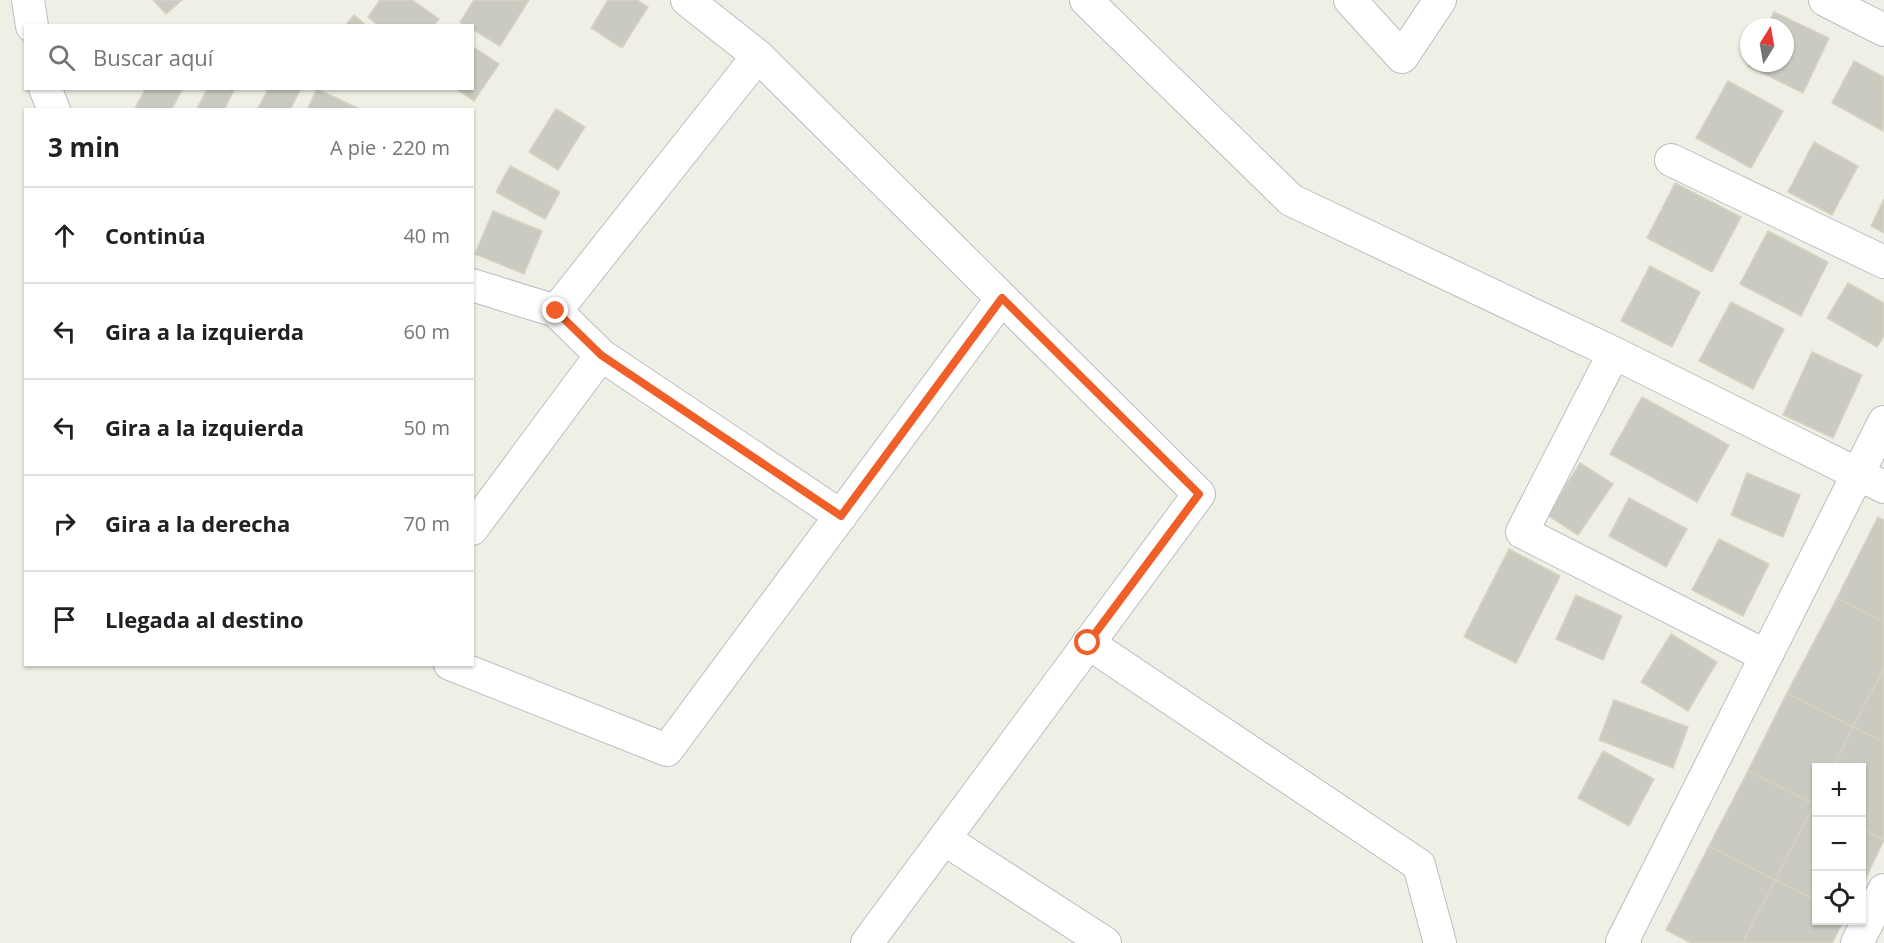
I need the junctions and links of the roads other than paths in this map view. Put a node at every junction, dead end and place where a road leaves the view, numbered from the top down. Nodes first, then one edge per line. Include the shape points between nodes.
1 (28, 0) edge
2 (687, 0) edge
3 (1086, 0) edge
4 (1350, 0) edge
5 (1440, 0) edge
6 (1825, 0) edge
7 (32, 24) edge
8 (1884, 30) edge
9 (758, 56) junction
10 (46, 90) edge
11 (53, 108) edge
12 (1671, 160) dead end
13 (1884, 262) edge
14 (474, 286) edge
15 (1002, 298) junction
16 (556, 311) junction
17 (1614, 353) junction
18 (601, 355) junction
19 (1884, 422) edge
20 (1871, 481) edge
21 (841, 516) junction
22 (474, 527) edge
23 (1088, 643) junction
24 (1766, 656) junction
25 (455, 666) edge
26 (944, 839) junction
27 (1884, 890) edge
28 (867, 943) edge
29 (1105, 943) edge
30 (1440, 943) edge
31 (1624, 943) edge
32 (1857, 943) edge

1 - 7 street
2 - 9 street
3 - 17 street via 1291,200
4 - 5 street via 1402,57
6 - 8 street
9 - 15 street
9 - 16 street
10 - 11 street
12 - 13 street
14 - 16 street
15 - 21 street
15 - 23 street via 1199,494
16 - 18 street
17 - 20 street
17 - 24 street via 1522,532
18 - 21 street
18 - 22 street
19 - 20 street
20 - 24 street
21 - 25 street via 667,750
23 - 26 street
23 - 30 street via 1419,865
24 - 31 street
26 - 28 street
26 - 29 street
27 - 32 street

